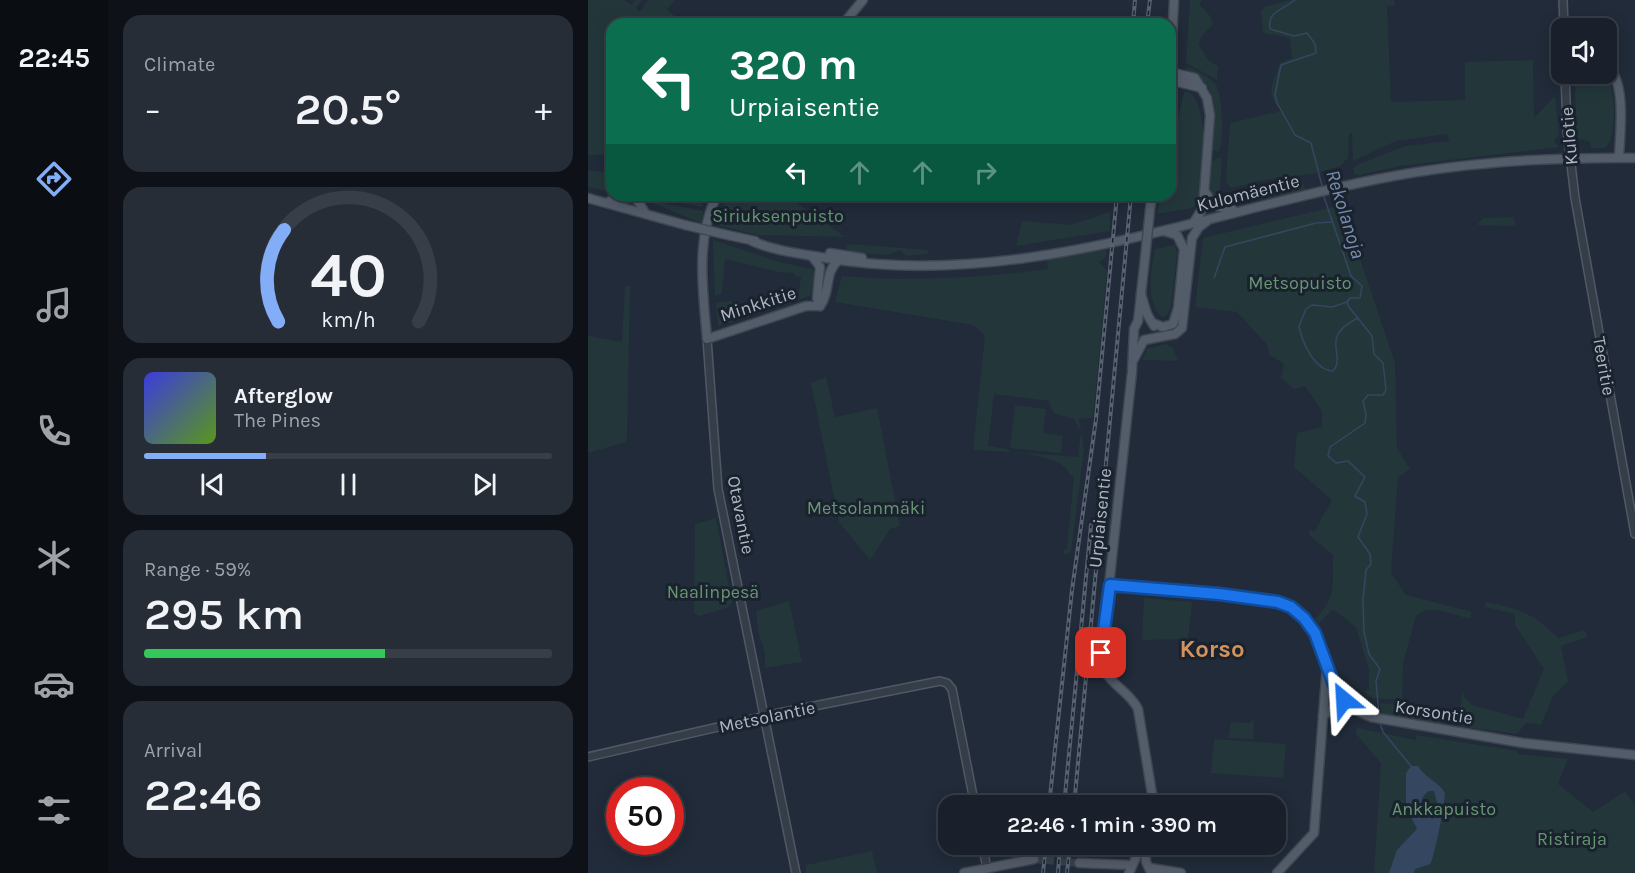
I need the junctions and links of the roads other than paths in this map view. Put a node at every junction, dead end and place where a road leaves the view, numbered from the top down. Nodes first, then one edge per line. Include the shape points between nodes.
1 (863, 0) edge
2 (1174, 0) edge
3 (1563, 0) edge
4 (848, 18) edge
5 (1173, 18) edge
6 (1564, 18) edge
7 (1176, 77) edge
8 (1617, 81) edge
9 (1565, 84) edge
10 (1619, 158) junction
11 (1635, 158) edge
12 (1206, 190) junction
13 (588, 198) edge
14 (1575, 198) joint
15 (638, 201) edge
16 (715, 201) edge
17 (1151, 201) edge
18 (588, 202) edge
19 (608, 202) joint
20 (1242, 210) junction
21 (644, 212) junction
22 (1212, 218) junction
23 (1194, 223) junction
24 (685, 225) junction
25 (1161, 231) junction
26 (752, 241) junction
27 (811, 255) junction
28 (839, 260) junction
29 (905, 265) junction
30 (1141, 294) junction
31 (820, 306) junction
32 (1138, 321) junction
33 (1151, 322) junction
34 (1136, 335) junction
35 (707, 339) junction
36 (1147, 339) junction
37 (1133, 362) junction
38 (1635, 534) edge
39 (1110, 585) junction
40 (1327, 665) junction
41 (1341, 696) junction
42 (1323, 704) junction
43 (765, 716) junction
44 (1323, 716) junction
45 (1635, 755) edge
46 (588, 757) edge
47 (973, 795) edge
48 (1152, 795) edge
49 (984, 855) edge
50 (1034, 859) tunnel mouth
51 (1079, 863) tunnel mouth
52 (1104, 866) junction
53 (1132, 866) edge
54 (987, 868) junction
55 (1150, 868) edge
56 (796, 873) edge
57 (964, 873) edge
58 (1122, 873) edge
59 (1172, 873) edge
60 (1181, 873) edge
61 (1277, 873) edge

1 - 4 main road
2 - 5 main road
3 - 6 street
7 - 12 main road via 1195,78 1207,98 1210,115
8 - 10 main road
9 - 14 street, Kulotie, bridge
10 - 11 main road, Kulomäentie
10 - 20 main road, Kulomäentie via 1410,173
12 - 20 main road via 1210,202 1220,209
12 - 23 main road via 1203,208
13 - 19 main road, Kulomäentie
14 - 38 street, Teeritie
15 - 21 main road
16 - 35 main road, Otavantie via 703,248
17 - 30 main road, Urpiaisentie, bridge
18 - 24 main road, Kulomäentie
19 - 21 main road, Kulomäentie
20 - 22 main road, Kulomäentie
21 - 24 main road, Kulomäentie
22 - 23 main road, Kulomäentie
22 - 36 main road via 1192,238 1184,322 1175,334
23 - 25 main road, Kulomäentie
24 - 26 main road, Kulomäentie, bridge
25 - 29 main road, Kulomäentie via 1032,258
25 - 33 main road via 1177,235 1183,244 1178,308 1172,325 1163,327
26 - 27 main road, Kulomäentie
26 - 29 main road, Kulomäentie
27 - 28 main road, Kulomäentie
27 - 31 main road via 820,267
28 - 29 main road, Kulomäentie
28 - 31 main road via 831,268
30 - 32 main road, Urpiaisentie
30 - 33 main road, Urpiaisentie
31 - 35 main road, Minkkitie via 806,306
32 - 33 main road
32 - 34 main road, Urpiaisentie via 1134,325
33 - 36 main road, Urpiaisentie via 1155,332
34 - 36 main road
34 - 37 main road, Urpiaisentie
35 - 43 street, Otavantie via 718,489
36 - 37 main road, Urpiaisentie
37 - 39 main road, Urpiaisentie
39 - 40 main road via 1278,602 1294,609 1309,624
39 - 48 main road, Urpiaisentie via 1102,667 1138,709
40 - 41 main road
40 - 42 main road
41 - 42 main road
41 - 44 main road
41 - 45 main road, Korsontie via 1371,717 1390,722
42 - 44 main road
43 - 46 street, Metsolantie
43 - 47 street, Metsolantie via 940,681 947,683 952,689
43 - 56 street, Otavantie
44 - 61 main road via 1314,833
49 - 54 street
50 - 54 main road
51 - 52 main road
52 - 53 main road
52 - 58 main road
53 - 55 main road
54 - 57 main road
55 - 59 main road
59 - 60 main road

